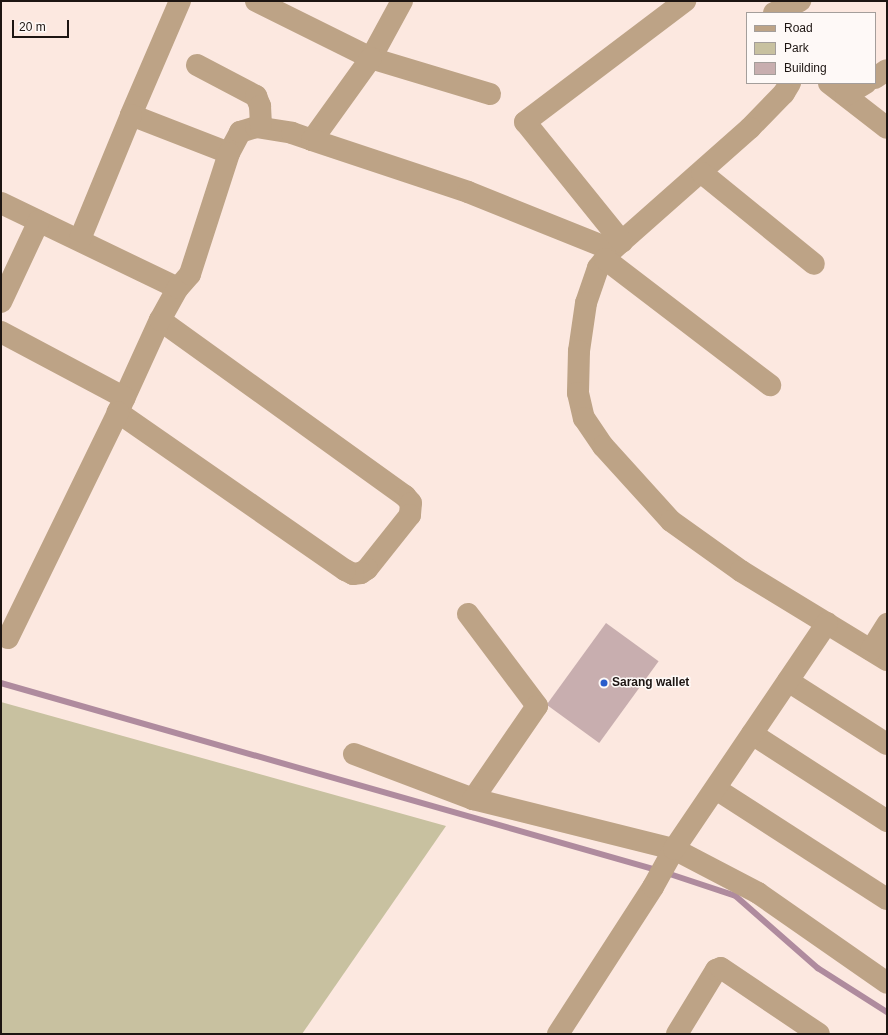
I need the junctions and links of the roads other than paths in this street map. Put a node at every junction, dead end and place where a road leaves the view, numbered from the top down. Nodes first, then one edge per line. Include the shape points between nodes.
1 (180, 1) edge
2 (256, 1) edge
3 (402, 1) edge
4 (685, 1) edge
5 (768, 1) edge
6 (800, 1) edge
7 (773, 12) edge
8 (775, 12) edge
9 (371, 58) junction
10 (197, 65) dead end
11 (887, 70) edge
12 (876, 77) edge
13 (789, 84) edge
14 (861, 84) edge
15 (838, 89) edge
16 (490, 94) dead end
17 (131, 115) junction
18 (261, 126) junction
19 (887, 128) edge
20 (312, 140) junction
21 (229, 152) junction
22 (702, 173) junction
23 (1, 203) edge
24 (39, 221) junction
25 (80, 239) junction
26 (613, 250) junction
27 (814, 264) dead end
28 (178, 288) junction
29 (1, 302) edge
30 (160, 320) junction
31 (1, 332) edge
32 (770, 385) dead end
33 (122, 405) junction
34 (468, 614) dead end
35 (827, 624) junction
36 (887, 624) edge
37 (8, 638) dead end
38 (879, 655) edge
39 (788, 681) junction
40 (752, 734) junction
41 (887, 744) edge
42 (354, 754) dead end
43 (716, 788) junction
44 (473, 798) junction
45 (887, 821) edge
46 (671, 854) junction
47 (887, 899) edge
48 (887, 983) edge
49 (683, 1032) edge
50 (558, 1034) edge
51 (820, 1034) edge

1 - 17 street
2 - 9 street
3 - 9 street
4 - 26 street via 525,122
5 - 7 street
6 - 8 street
9 - 16 street
9 - 20 street
10 - 18 street via 256,96 260,106
11 - 12 street
13 - 22 street via 750,128
14 - 15 street
15 - 19 street
17 - 21 street
17 - 25 street
18 - 20 street
18 - 21 street via 240,132
20 - 26 street via 468,192
21 - 28 street via 190,274
22 - 26 street
22 - 27 street
23 - 24 street
24 - 25 street
24 - 29 street
25 - 28 street
26 - 32 street
26 - 35 street via 589,291 579,351 578,393 584,418 592,431 671,521 741,571
28 - 30 street
30 - 33 street
30 - 33 street via 405,496 411,503 410,515 367,569 352,574
31 - 33 street
33 - 37 street
34 - 44 street via 537,706
35 - 38 street
35 - 39 street
36 - 38 street
39 - 40 street
39 - 41 street
40 - 43 street
40 - 45 street
42 - 44 street
43 - 46 street
43 - 47 street
44 - 46 street
46 - 48 street via 758,893
46 - 50 street via 653,887
49 - 51 street via 716,970 721,968

